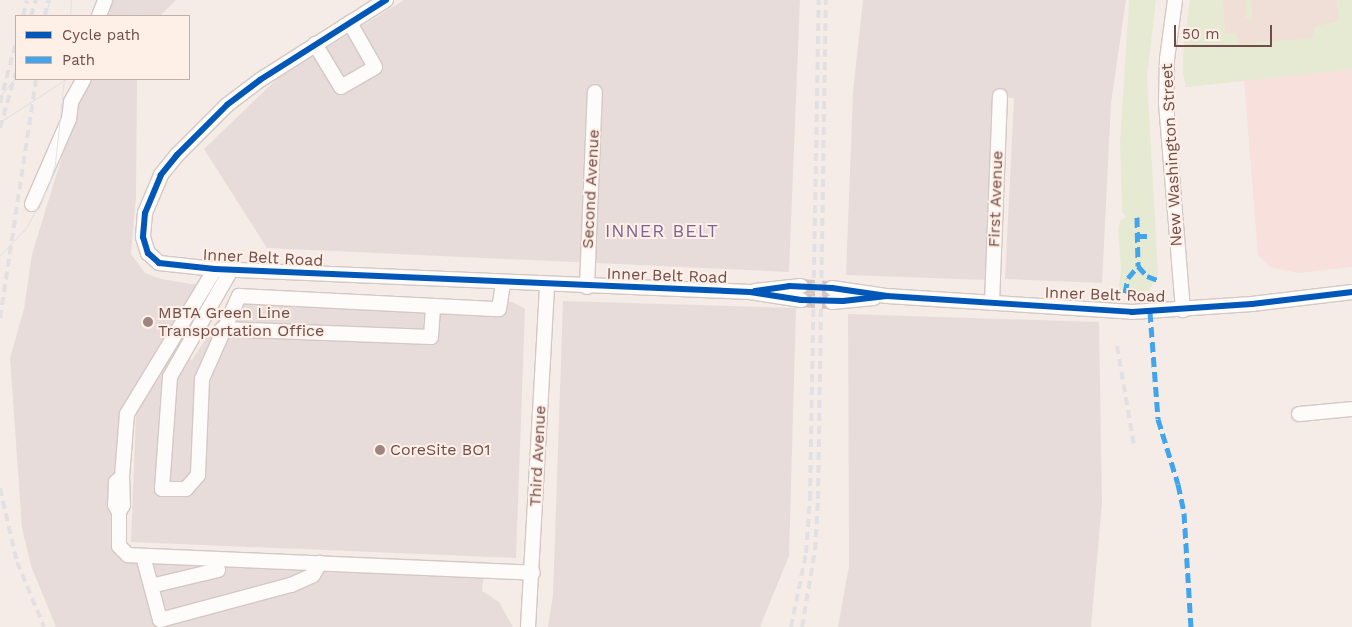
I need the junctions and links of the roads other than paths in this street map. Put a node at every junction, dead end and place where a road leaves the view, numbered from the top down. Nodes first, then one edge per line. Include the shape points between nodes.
1 (105, 0) edge
2 (386, 0) edge
3 (1175, 0) edge
4 (99, 15) edge
5 (350, 22) junction
6 (315, 44) junction
7 (83, 80) edge
8 (595, 92) dead end
9 (1000, 96) dead end
10 (32, 204) dead end
11 (215, 269) junction
12 (231, 270) junction
13 (503, 283) junction
14 (547, 285) junction
15 (587, 287) junction
16 (1352, 292) edge
17 (801, 293) tunnel mouth
18 (832, 295) tunnel mouth
19 (992, 303) junction
20 (433, 306) junction
21 (1183, 310) junction
22 (222, 329) junction
23 (1352, 408) edge
24 (1299, 414) dead end
25 (143, 556) junction
26 (320, 563) junction
27 (218, 570) dead end
28 (533, 573) junction
29 (151, 586) junction
30 (528, 627) edge

1 - 4 street
2 - 5 street, Inner Belt Road
3 - 21 street, New Washington Street via 1166,59 1166,96
5 - 6 street, Inner Belt Road
5 - 6 street via 375,67 341,87
6 - 11 street, Inner Belt Road via 227,105 177,154 150,194 143,237 148,253 159,263
7 - 10 street via 71,102 69,119
8 - 15 street, Second Avenue
9 - 19 street, First Avenue
11 - 12 street, Inner Belt Road
11 - 25 street via 127,414 122,477 116,482 115,505 119,512 121,550
12 - 13 street, Inner Belt Road
12 - 22 street via 170,377 162,490 186,489 198,475 202,379
13 - 14 street, Inner Belt Road
13 - 20 street via 499,309
14 - 15 street, Inner Belt Road
14 - 28 street, Third Avenue
15 - 17 street, Inner Belt Road
16 - 21 street, Inner Belt Road
18 - 19 street, Inner Belt Road
19 - 21 street, Inner Belt Road via 1115,312
20 - 22 street via 239,296
20 - 22 street via 432,337
23 - 24 street
25 - 26 street
25 - 29 street
26 - 28 street
26 - 29 street via 313,575 291,584 160,620
27 - 29 street
28 - 30 street, Third Avenue

